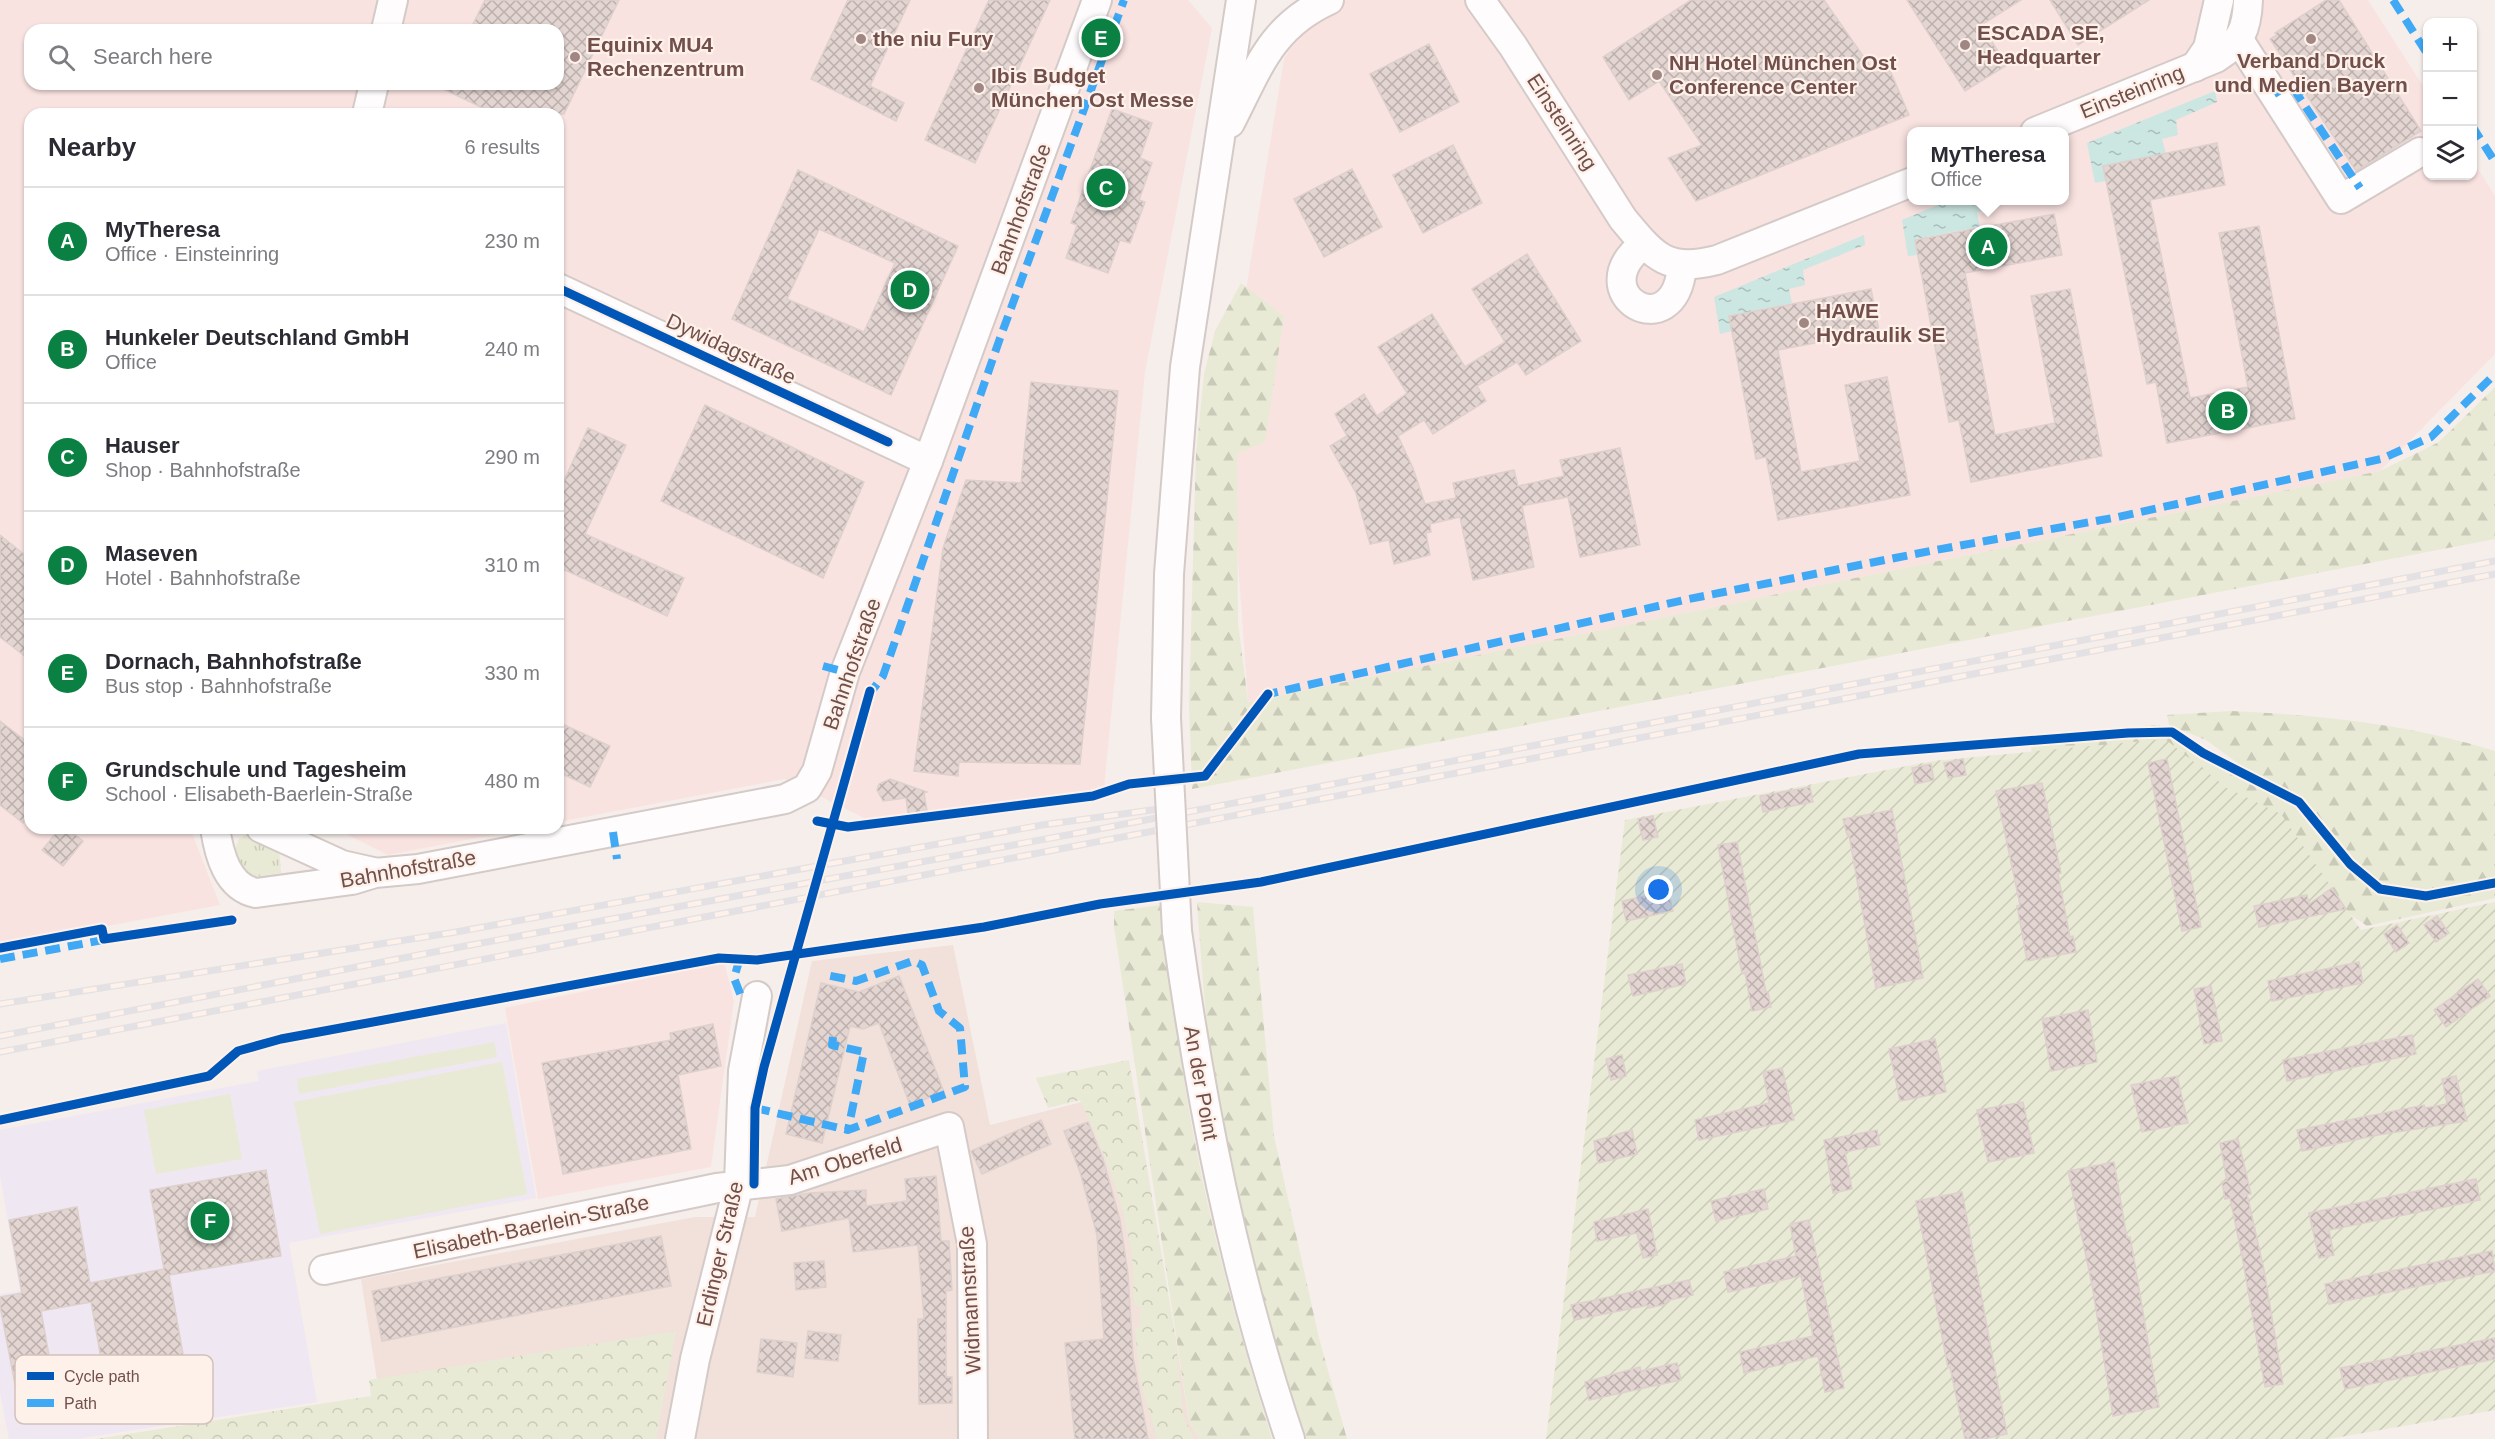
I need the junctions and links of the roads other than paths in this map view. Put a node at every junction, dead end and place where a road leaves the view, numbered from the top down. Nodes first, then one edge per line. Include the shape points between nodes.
1 (393, 0) edge
2 (1097, 0) edge
3 (1241, 0) edge
4 (1329, 0) edge
5 (1480, 0) edge
6 (2219, 0) edge
7 (2248, 0) edge
8 (387, 24) edge
9 (2239, 40) junction
10 (2195, 67) junction
11 (373, 90) edge
12 (368, 108) edge
13 (2047, 127) edge
14 (1219, 143) junction
15 (2420, 152) dead end
16 (1907, 184) edge
17 (1644, 244) junction
18 (1682, 266) junction
19 (564, 291) edge
20 (928, 460) junction
21 (217, 834) edge
22 (276, 834) edge
23 (290, 840) junction
24 (375, 873) junction
25 (286, 889) junction
26 (757, 996) dead end
27 (949, 1127) joint
28 (739, 1184) junction
29 (324, 1270) dead end
30 (680, 1439) edge
31 (973, 1439) edge
32 (1290, 1439) edge

1 - 8 street
2 - 20 street, Bahnhofstraße
3 - 14 street, An der Point
4 - 14 street via 1279,33 1264,54
5 - 17 street, Einsteinring via 1623,219
6 - 10 street, Einsteinring via 2208,48
7 - 9 street
9 - 10 street, Einsteinring via 2216,58
9 - 15 street via 2341,199
10 - 13 street, Einsteinring
11 - 12 street
14 - 32 street, An der Point, bridge via 1185,367 1168,574 1166,718 1170,844 1177,931 1204,1110 1222,1198 1273,1390
16 - 18 street via 1717,260
17 - 18 street, Einsteinring via 1667,262
17 - 18 street via 1621,274 1627,297 1640,307 1655,308 1670,302 1679,289
19 - 20 street, Dywidagstraße
20 - 24 street, Bahnhofstraße via 845,672 817,771 807,788 785,799 418,869
21 - 25 street, Bahnhofstraße via 228,873 242,891
22 - 23 street
23 - 24 street via 342,865
23 - 25 street via 295,861
24 - 25 street, Bahnhofstraße
26 - 28 street, Erdinger Straße via 743,1071
27 - 28 street, Am Oberfeld via 790,1180
27 - 31 street, Widmannstraße via 972,1244
28 - 29 street, Elisabeth-Baerlein-Straße
28 - 30 street, Erdinger Straße via 695,1359

